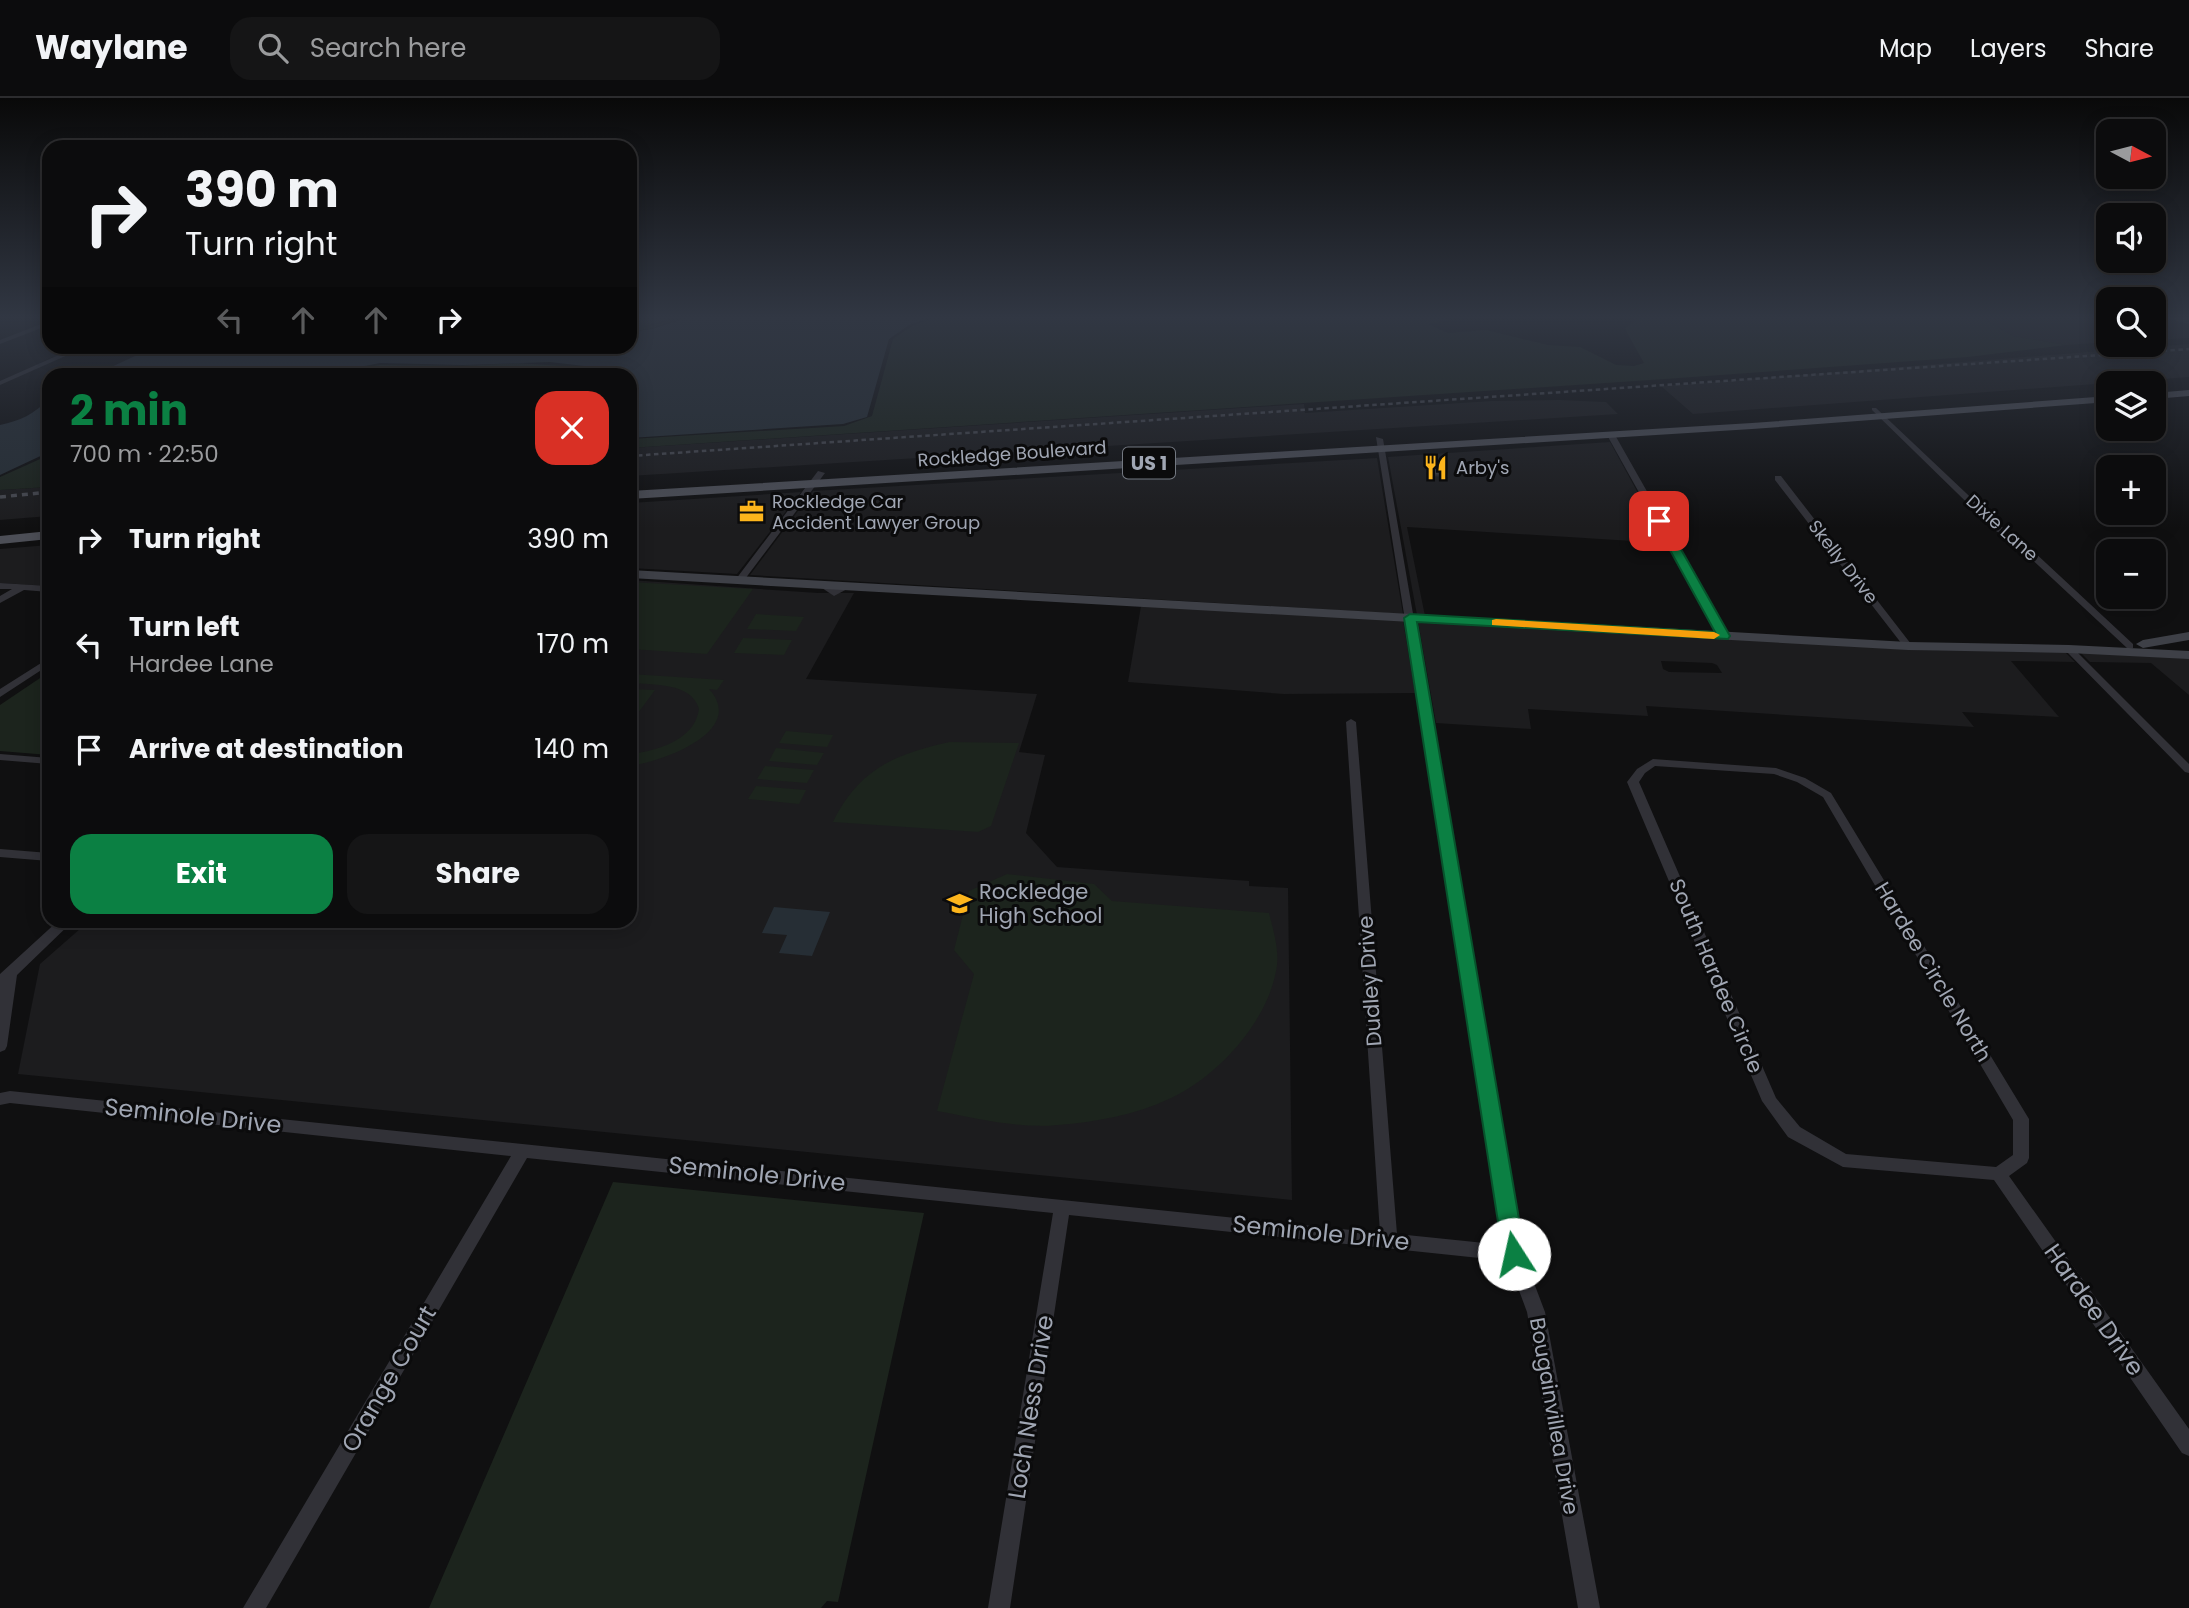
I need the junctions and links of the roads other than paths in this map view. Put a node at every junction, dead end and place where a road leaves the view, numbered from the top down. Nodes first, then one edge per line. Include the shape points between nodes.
1 (2188, 390) edge
2 (2166, 394) edge
3 (2096, 397) edge
4 (1879, 413) junction
5 (1634, 424) junction
6 (1611, 435) junction
7 (1380, 444) junction
8 (1136, 454) junction
9 (1062, 458) junction
10 (1100, 466) junction
11 (1029, 470) junction
12 (817, 478) junction
13 (1777, 478) dead end
14 (637, 485) edge
15 (637, 494) edge
16 (42, 525) edge
17 (0, 531) edge
18 (42, 536) edge
19 (0, 540) edge
20 (637, 574) edge
21 (739, 581) junction
22 (0, 586) edge
23 (21, 587) junction
24 (42, 588) edge
25 (0, 600) edge
26 (1410, 618) junction
27 (1724, 636) junction
28 (2189, 636) edge
29 (2173, 640) junction
30 (1908, 646) junction
31 (2130, 646) junction
32 (2189, 646) edge
33 (2069, 649) junction
34 (2189, 654) edge
35 (42, 666) edge
36 (0, 694) edge
37 (1350, 722) dead end
38 (0, 757) edge
39 (42, 760) edge
40 (2189, 770) edge
41 (1801, 780) joint
42 (0, 853) edge
43 (42, 856) edge
44 (59, 928) edge
45 (7, 973) edge
46 (0, 1046) edge
47 (3, 1095) edge
48 (523, 1150) junction
49 (1999, 1174) junction
50 (1062, 1206) junction
51 (1388, 1240) junction
52 (1514, 1254) junction
53 (2189, 1446) edge
54 (254, 1608) edge
55 (999, 1608) edge
56 (1589, 1608) edge

1 - 2 main road
3 - 4 main road, Rockledge Boulevard / US 1
4 - 5 main road, Rockledge Boulevard / US 1
4 - 6 main road, Rockledge Boulevard / US 1
4 - 31 street, Dixie Lane
5 - 6 main road
5 - 7 main road, Rockledge Boulevard / US 1
6 - 7 main road, Rockledge Boulevard / US 1
6 - 27 street
7 - 8 main road, Rockledge Boulevard / US 1
7 - 10 main road, Rockledge Boulevard / US 1
7 - 26 street, Bougainvillea Drive
8 - 9 main road, Rockledge Boulevard / US 1
8 - 10 main road
9 - 11 main road
9 - 12 main road, Rockledge Boulevard / US 1
10 - 11 main road, Rockledge Boulevard / US 1
11 - 12 main road, Rockledge Boulevard / US 1
12 - 14 main road, Rockledge Boulevard / US 1
12 - 15 main road, Rockledge Boulevard / US 1
12 - 21 street
13 - 30 street, Skelly Drive
16 - 17 main road
18 - 19 main road
20 - 21 street
21 - 26 street
22 - 23 street
23 - 24 street
23 - 25 street
26 - 27 street
26 - 52 street, Bougainvillea Drive
27 - 30 street
28 - 29 street
29 - 31 street
29 - 32 street
30 - 33 street
31 - 33 street
33 - 34 street
33 - 40 street
35 - 36 street
37 - 51 street, Dudley Drive
38 - 39 street
41 - 49 street, Hardee Circle North via 1828,795 2021,1119 2021,1158
41 - 49 street, South Hardee Circle via 1776,771 1653,762 1633,782 1770,1101 1794,1132 1843,1160
42 - 43 street
44 - 45 street
45 - 46 street
47 - 48 street, Seminole Drive
48 - 50 street, Seminole Drive
48 - 54 street, Orange Court
49 - 53 street, Hardee Drive
50 - 51 street, Seminole Drive
50 - 55 street, Loch Ness Drive
51 - 52 street, Seminole Drive
52 - 56 street, Bougainvillea Drive via 1536,1312

